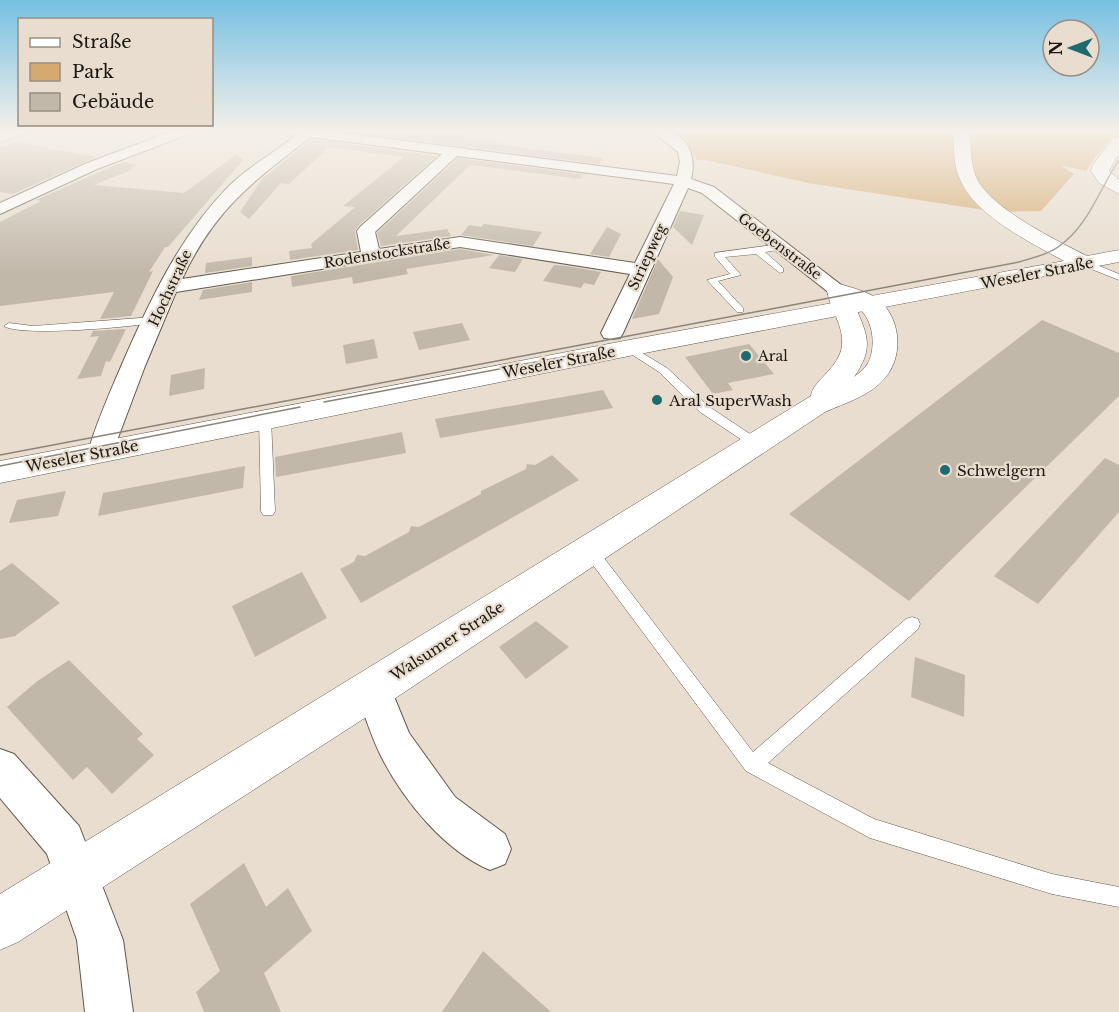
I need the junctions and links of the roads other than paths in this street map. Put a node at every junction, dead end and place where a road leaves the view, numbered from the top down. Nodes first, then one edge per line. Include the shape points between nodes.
1 (66, 178) edge
2 (249, 178) edge
3 (423, 178) edge
4 (669, 178) edge
5 (969, 178) edge
6 (1105, 178) edge
7 (683, 180) junction
8 (1119, 188) edge
9 (0, 209) edge
10 (1119, 237) edge
11 (781, 247) junction
12 (1057, 248) junction
13 (758, 251) junction
14 (371, 256) junction
15 (1119, 256) edge
16 (1084, 263) junction
17 (640, 270) junction
18 (780, 270) dead end
19 (1119, 277) edge
20 (169, 287) junction
21 (840, 300) junction
22 (869, 305) junction
23 (740, 310) junction
24 (154, 320) junction
25 (9, 326) dead end
26 (621, 341) junction
27 (815, 405) junction
28 (265, 419) junction
29 (104, 440) junction
30 (755, 443) junction
31 (0, 449) edge
32 (0, 472) edge
33 (268, 511) dead end
34 (589, 549) junction
35 (912, 624) dead end
36 (373, 689) junction
37 (752, 765) junction
38 (0, 768) edge
39 (490, 849) dead end
40 (78, 876) junction
41 (1119, 897) edge
42 (0, 924) edge
43 (109, 1012) edge

1 - 9 street
2 - 20 street, Hochstraße via 234,190 194,240
3 - 14 street via 366,231
4 - 7 street, Goebenstraße
5 - 12 main road via 975,190 1011,221
6 - 8 main road
7 - 11 street, Goebenstraße via 708,190
7 - 17 street, Striepweg
10 - 12 main road, Weseler Straße
11 - 13 lane
11 - 21 street, Goebenstraße
12 - 16 main road
12 - 21 main road, Weseler Straße
13 - 18 lane
13 - 23 lane via 718,255 736,275 712,280
14 - 17 street, Rodenstockstraße via 460,242
14 - 20 street, Rodenstockstraße
15 - 16 main road, Weseler Straße
16 - 19 lane
16 - 22 main road, Weseler Straße
17 - 26 street, Striepweg
20 - 24 street, Hochstraße
21 - 22 main road, Weseler Straße
21 - 23 main road, Weseler Straße
21 - 26 main road, Weseler Straße
21 - 27 main road, Walsumer Straße via 856,341 851,364
22 - 27 main road, Walsumer Straße via 881,324 886,345 884,361 875,373 851,390
23 - 26 main road, Weseler Straße
24 - 25 lane via 33,329
24 - 29 street, Hochstraße
26 - 28 main road, Weseler Straße
26 - 29 main road, Weseler Straße
26 - 30 lane via 663,370 704,409
27 - 30 main road, Walsumer Straße
28 - 29 main road, Weseler Straße
28 - 33 lane
29 - 31 main road, Weseler Straße
29 - 32 main road, Weseler Straße
30 - 34 main road, Walsumer Straße
34 - 36 main road, Walsumer Straße
34 - 37 lane
35 - 37 lane
36 - 39 street via 396,746 441,811
36 - 40 main road, Walsumer Straße
37 - 41 lane via 870,828 1052,884
38 - 40 street via 64,841
40 - 42 main road, Walsumer Straße
40 - 43 street via 100,940

